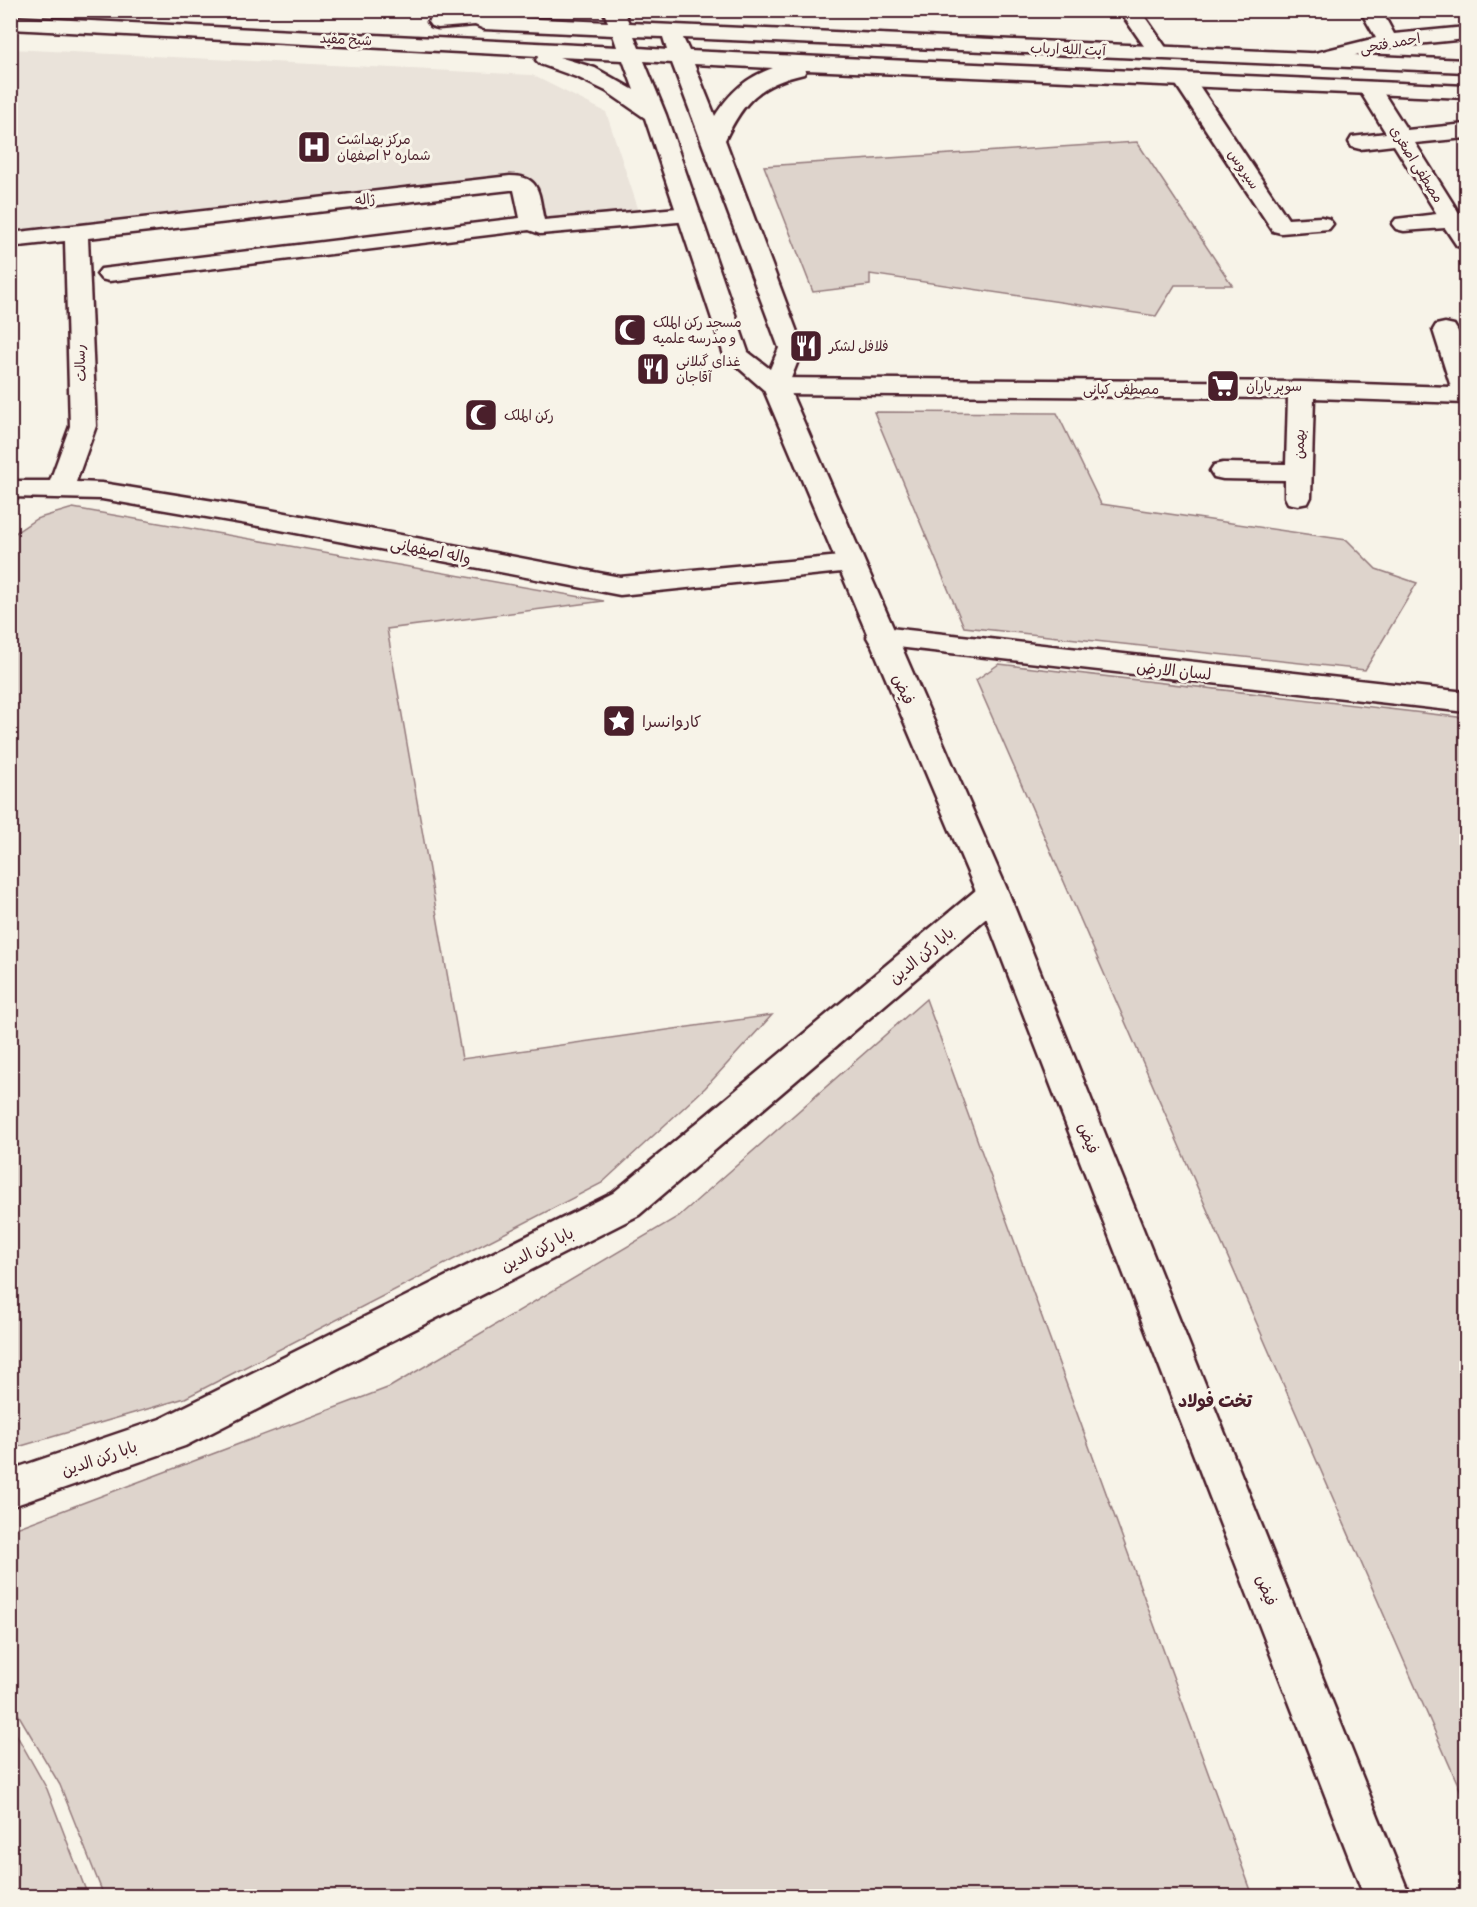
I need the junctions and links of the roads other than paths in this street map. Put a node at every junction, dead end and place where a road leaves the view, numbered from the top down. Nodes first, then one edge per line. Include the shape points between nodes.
1 (532, 10) edge
2 (1129, 10) edge
3 (1370, 10) edge
4 (714, 14) dead end
5 (64, 18) edge
6 (615, 19) edge
7 (666, 20) edge
8 (415, 21) dead end
9 (438, 22) junction
10 (10, 23) edge
11 (1467, 33) edge
12 (817, 38) junction
13 (1388, 41) junction
14 (484, 45) junction
15 (1158, 52) junction
16 (628, 54) junction
17 (681, 56) junction
18 (1314, 59) junction
19 (822, 64) junction
20 (1467, 66) edge
21 (1184, 80) junction
22 (1369, 88) junction
23 (1467, 92) edge
24 (655, 115) junction
25 (1467, 131) edge
26 (1400, 138) junction
27 (714, 140) junction
28 (1360, 142) dead end
29 (689, 214) junction
30 (533, 223) junction
31 (1321, 224) dead end
32 (1404, 224) dead end
33 (1461, 226) edge
34 (76, 233) junction
35 (10, 240) edge
36 (109, 274) dead end
37 (1444, 330) dead end
38 (775, 386) junction
39 (1301, 390) junction
40 (1467, 394) edge
41 (1223, 471) dead end
42 (10, 489) edge
43 (60, 490) junction
44 (851, 564) junction
45 (881, 637) junction
46 (1467, 702) edge
47 (993, 894) junction
48 (10, 1489) edge
49 (1387, 1896) edge

1 - 9 main road via 502,18
2 - 15 main road
3 - 13 main road
4 - 12 main road
5 - 10 main road, شیخ مفید
5 - 14 main road, شیخ مفید
6 - 7 main road
6 - 9 main road
6 - 16 main road
7 - 12 main road, آیت الله ارباب
7 - 17 main road
8 - 9 main road
11 - 13 main road, احمد فتحی
12 - 15 main road, آیت الله ارباب
13 - 18 main road, احمد فتحی
14 - 16 main road, شیخ مفید
14 - 24 main road via 587,73 614,86
15 - 18 main road, آیت الله ارباب
16 - 17 main road, شیخ مفید
16 - 24 main road
17 - 19 main road, آیت الله ارباب
17 - 27 main road
18 - 20 main road, آیت الله ارباب
19 - 21 main road, آیت الله ارباب
19 - 27 main road via 779,72 756,83 730,107
21 - 22 main road, آیت الله ارباب
21 - 31 main road, سیروس via 1281,226
22 - 23 main road, آیت الله ارباب
22 - 26 main road, مصطفی اصغری
24 - 29 main road
25 - 26 main road
26 - 28 main road
26 - 33 main road, مصطفی اصغری
27 - 38 main road via 791,348
29 - 30 main road via 550,227
29 - 38 main road via 736,355
30 - 34 main road, ژاله via 525,186 510,183
30 - 36 main road
32 - 33 main road
34 - 35 main road, ژاله
34 - 43 main road, رسالت via 82,426
37 - 40 main road
38 - 39 main road, مصطفی کیانی
38 - 44 main road, فیض
39 - 40 main road, مصطفی کیانی
39 - 41 main road, بهمن via 1298,485
42 - 43 main road, واله اصفهانی
43 - 44 main road, واله اصفهانی via 102,491 258,517 620,586
44 - 45 main road, فیض
45 - 46 main road, لسان الارض
45 - 47 main road, فیض
47 - 48 main road, بابا رکن الدین via 626,1204 171,1433
47 - 49 main road, فیض

